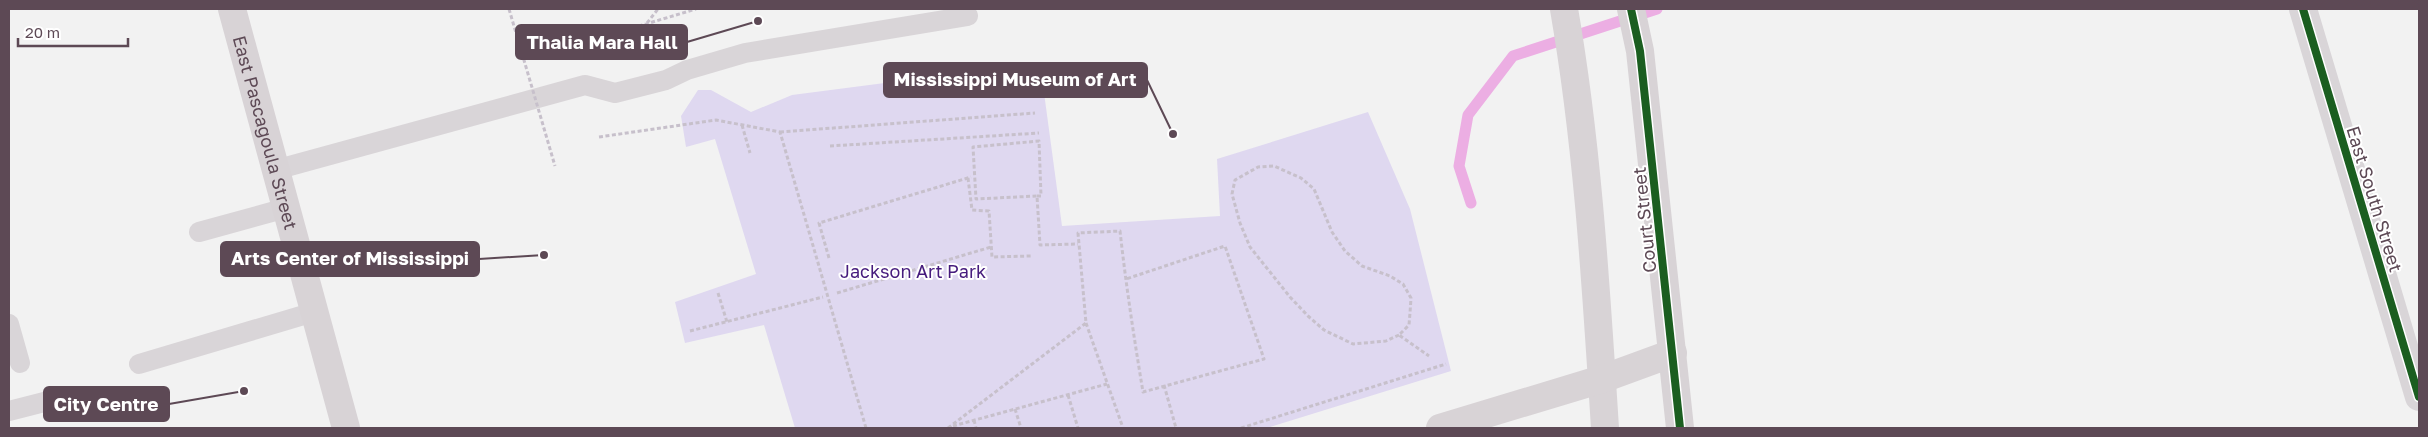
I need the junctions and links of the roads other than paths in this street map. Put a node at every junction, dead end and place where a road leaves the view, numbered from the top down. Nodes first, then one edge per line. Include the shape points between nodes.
1 (232, 9) edge
2 (1564, 9) edge
3 (1631, 9) edge
4 (2303, 9) edge
5 (968, 16) dead end
6 (275, 170) junction
7 (286, 208) junction
8 (199, 232) dead end
9 (314, 312) junction
10 (9, 324) edge
11 (1673, 353) junction
12 (20, 363) dead end
13 (139, 364) dead end
14 (1602, 379) junction
15 (2417, 379) edge
16 (56, 399) dead end
17 (9, 411) edge
18 (346, 428) edge
19 (1440, 428) edge
20 (1605, 428) edge
21 (1680, 428) edge

1 - 6 street, East Pascagoula Street
2 - 14 street via 1577,84 1588,191
3 - 11 street, Court Street via 1640,51
4 - 15 street, East South Street
5 - 6 lane via 745,53 616,93 584,86
6 - 7 street, East Pascagoula Street
7 - 8 lane
7 - 9 street, East Pascagoula Street
9 - 13 lane
9 - 18 street, East Pascagoula Street
10 - 12 lane
11 - 14 street
11 - 21 street, Court Street
14 - 19 street
14 - 20 street
16 - 17 lane

